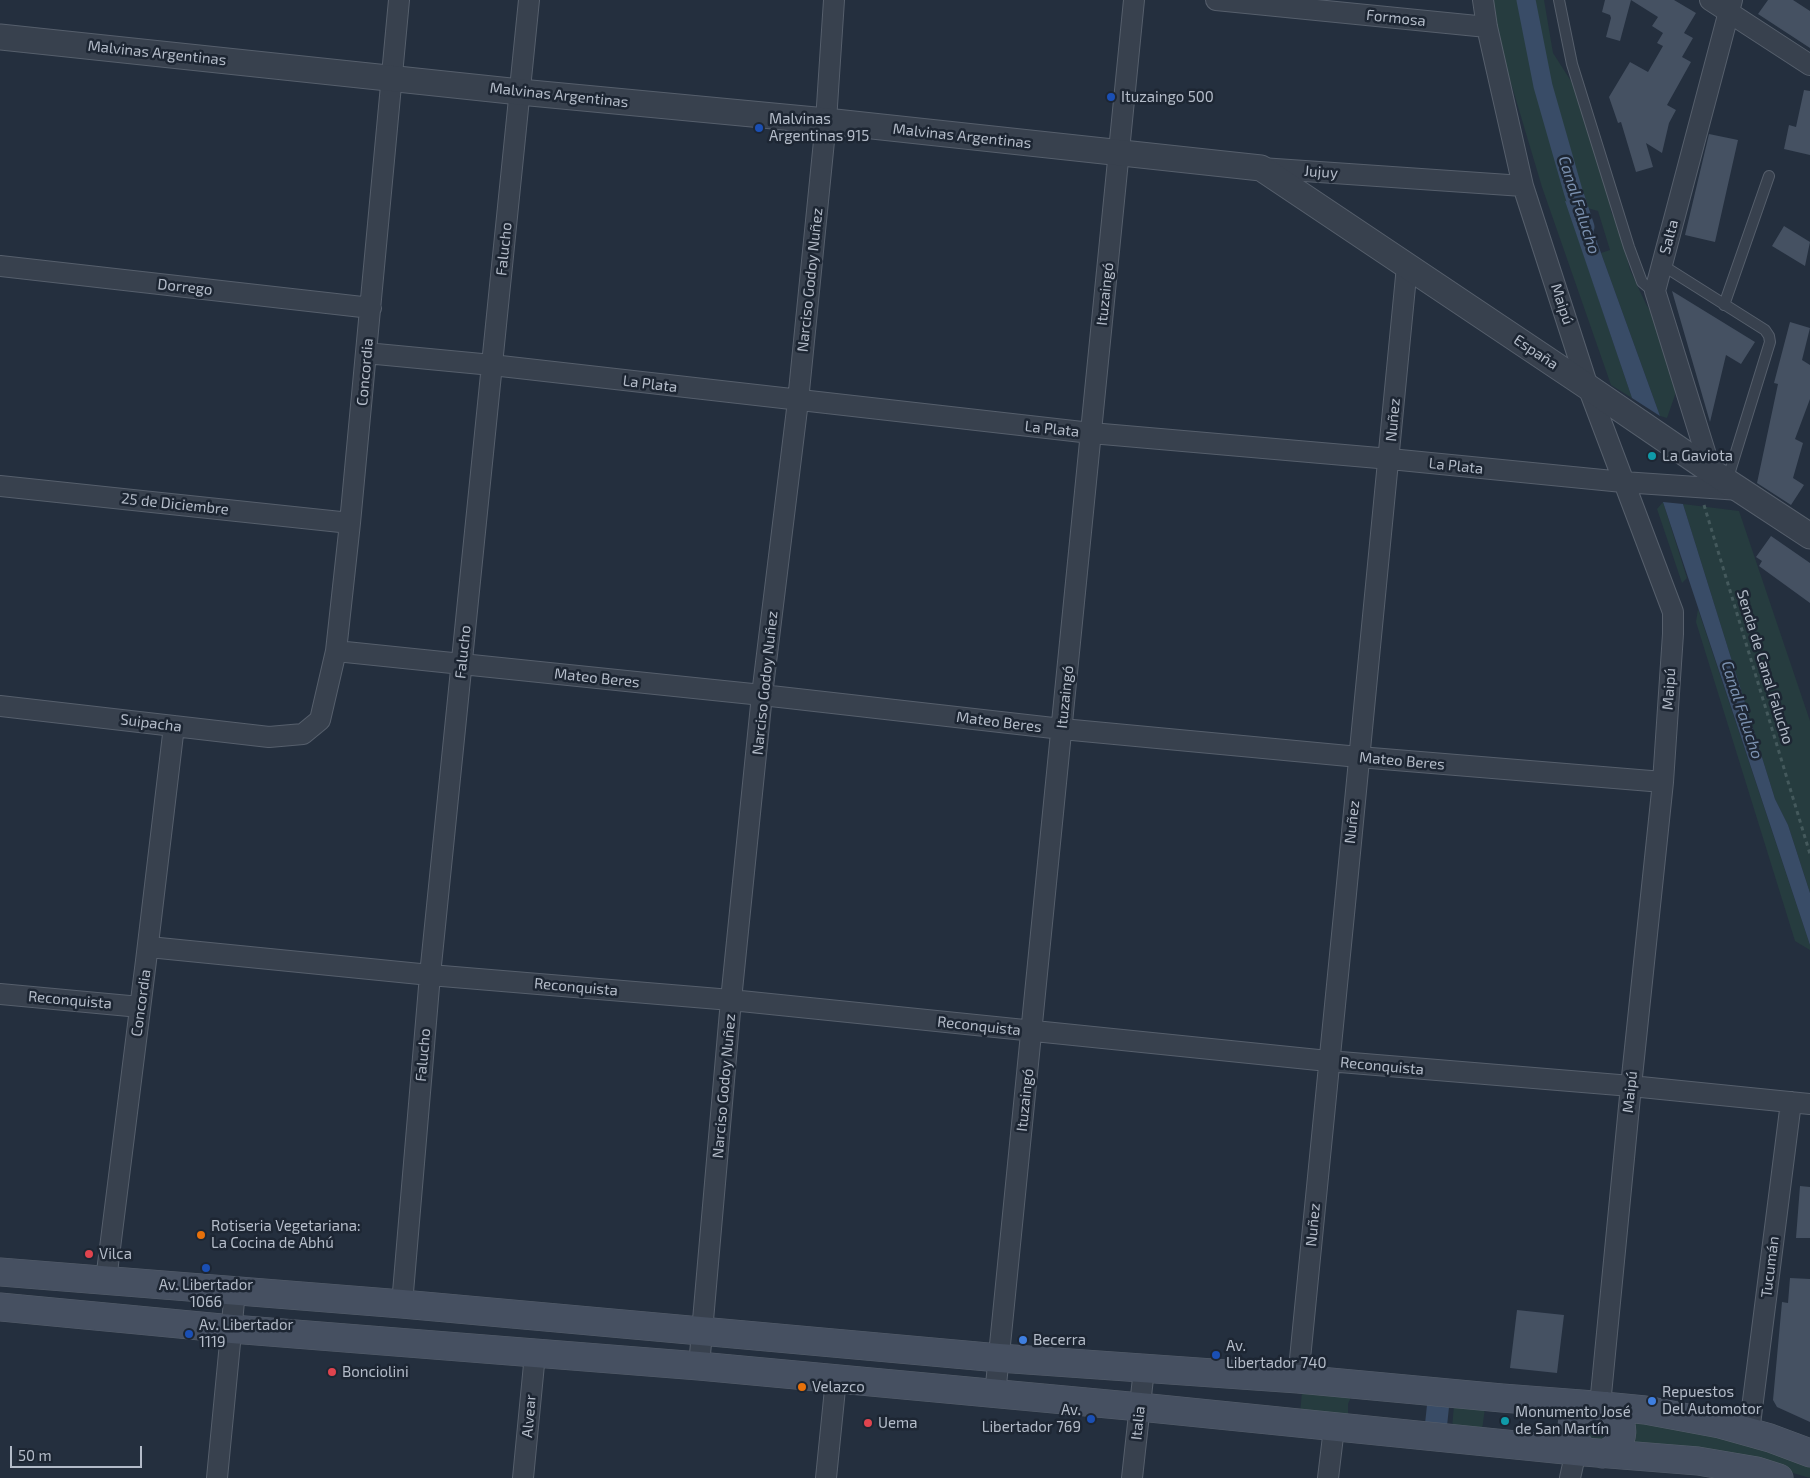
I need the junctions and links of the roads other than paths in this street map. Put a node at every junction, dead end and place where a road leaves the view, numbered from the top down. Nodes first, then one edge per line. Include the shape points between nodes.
1 (399, 0) edge
2 (529, 0) edge
3 (834, 0) edge
4 (1134, 0) edge
5 (1216, 0) edge
6 (1483, 0) edge
7 (1559, 0) edge
8 (1710, 0) edge
9 (1731, 6) edge
10 (1487, 27) junction
11 (0, 37) edge
12 (1810, 65) edge
13 (392, 78) junction
14 (520, 92) junction
15 (826, 121) junction
16 (1119, 152) junction
17 (1261, 168) junction
18 (1769, 176) dead end
19 (1523, 186) junction
20 (1662, 265) junction
21 (0, 266) edge
22 (1407, 266) junction
23 (1655, 291) junction
24 (1724, 305) junction
25 (371, 308) junction
26 (366, 353) junction
27 (492, 365) junction
28 (1588, 387) junction
29 (798, 401) junction
30 (1091, 433) junction
31 (1390, 459) junction
32 (1623, 482) junction
33 (1719, 483) junction
34 (0, 486) edge
35 (350, 523) junction
36 (1810, 536) edge
37 (336, 651) junction
38 (461, 665) junction
39 (762, 694) junction
40 (0, 706) edge
41 (174, 726) junction
42 (1062, 729) junction
43 (303, 734) joint
44 (1359, 757) junction
45 (1663, 782) junction
46 (148, 947) junction
47 (430, 975) junction
48 (0, 994) edge
49 (731, 1000) junction
50 (140, 1006) junction
51 (1032, 1032) junction
52 (1328, 1061) junction
53 (1631, 1086) junction
54 (1801, 1103) edge
55 (0, 1272) edge
56 (106, 1280) junction
57 (236, 1291) junction
58 (402, 1304) junction
59 (0, 1307) edge
60 (232, 1330) junction
61 (702, 1331) junction
62 (535, 1354) junction
63 (999, 1358) junction
64 (699, 1366) junction
65 (1144, 1369) junction
66 (836, 1379) junction
67 (1298, 1379) junction
68 (996, 1395) junction
69 (1601, 1405) junction
70 (1140, 1408) junction
71 (1334, 1428) junction
72 (1749, 1432) junction
73 (1588, 1453) junction
74 (1810, 1454) edge
75 (218, 1478) edge
76 (523, 1478) edge
77 (826, 1478) edge
78 (1132, 1478) edge
79 (1328, 1478) edge
80 (1570, 1478) edge
81 (1779, 1478) edge

1 - 13 street, Concordia
2 - 14 street, Falucho
3 - 15 street, Narciso Godoy Nuñez
4 - 16 street, Ituzaingó
5 - 10 street, Formosa
6 - 10 street, Maipú
7 - 23 lane via 1572,64 1629,247 1642,282
8 - 9 street
9 - 12 street
9 - 20 street, Salta
10 - 19 street, Maipú
11 - 13 street, Malvinas Argentinas
13 - 14 street, Malvinas Argentinas
13 - 25 street, Concordia
14 - 15 street, Malvinas Argentinas
14 - 27 street, Falucho
15 - 16 street, Malvinas Argentinas
15 - 29 street, Narciso Godoy Nuñez
16 - 17 street, Jujuy
16 - 30 street, Ituzaingó
17 - 19 street, Jujuy
17 - 22 street, España
18 - 24 lane
19 - 28 street, Maipú
20 - 23 street, Salta
20 - 24 lane
21 - 25 street, Dorrego
22 - 28 street, España
22 - 31 street, Nuñez
23 - 33 street
24 - 33 lane via 1765,330 1770,342
25 - 26 street, Concordia
26 - 27 street, La Plata
26 - 35 street, Concordia
27 - 29 street, La Plata
27 - 38 street, Falucho
28 - 32 street, Maipú
28 - 33 street, España
29 - 30 street, La Plata
29 - 39 street, Narciso Godoy Nuñez
30 - 31 street, La Plata
30 - 42 street, Ituzaingó
31 - 32 street, La Plata
31 - 44 street, Nuñez
32 - 33 street, La Plata
32 - 45 street, Maipú via 1673,612
33 - 36 street, España
34 - 35 street, 25 de Diciembre
35 - 37 street, Concordia
37 - 38 street, Mateo Beres
37 - 43 street, Concordia via 320,720
38 - 39 street, Mateo Beres
38 - 47 street, Falucho
39 - 42 street, Mateo Beres
39 - 49 street, Narciso Godoy Nuñez
40 - 41 street, Suipacha
41 - 43 street, Suipacha via 269,737
41 - 46 street, Concordia
42 - 44 street, Mateo Beres
42 - 51 street, Ituzaingó
44 - 45 street, Mateo Beres
44 - 52 street, Nuñez
45 - 53 street, Maipú
46 - 47 street, Reconquista
46 - 50 street, Concordia
47 - 49 street, Reconquista
47 - 58 street, Falucho
48 - 50 street, Reconquista
49 - 51 street, Reconquista
49 - 61 street, Narciso Godoy Nuñez
50 - 56 street, Concordia
51 - 52 street, Reconquista
51 - 63 street, Ituzaingó
52 - 53 street, Reconquista
52 - 67 street, Nuñez
53 - 54 street, Reconquista
53 - 69 street, Maipú
54 - 72 street, Tucumán
55 - 56 main road
56 - 57 main road
57 - 58 main road
57 - 60 street
58 - 61 main road
59 - 60 main road
60 - 62 main road
60 - 75 street
61 - 63 main road
61 - 64 street, Narciso Godoy Nuñez
62 - 64 main road
62 - 76 street, Alvear
63 - 65 main road
63 - 68 street, Ituzaingó
64 - 66 main road
65 - 67 main road
65 - 70 street, Italia
66 - 68 main road
66 - 77 street
67 - 69 main road
68 - 70 main road
69 - 72 main road via 1686,1417
69 - 73 main road via 1582,1410 1572,1423 1574,1439
69 - 73 main road via 1617,1415 1622,1431 1615,1446
70 - 71 main road
70 - 78 street, Italia
71 - 73 main road
71 - 79 street
72 - 74 main road
73 - 80 street
73 - 81 main road via 1706,1462

